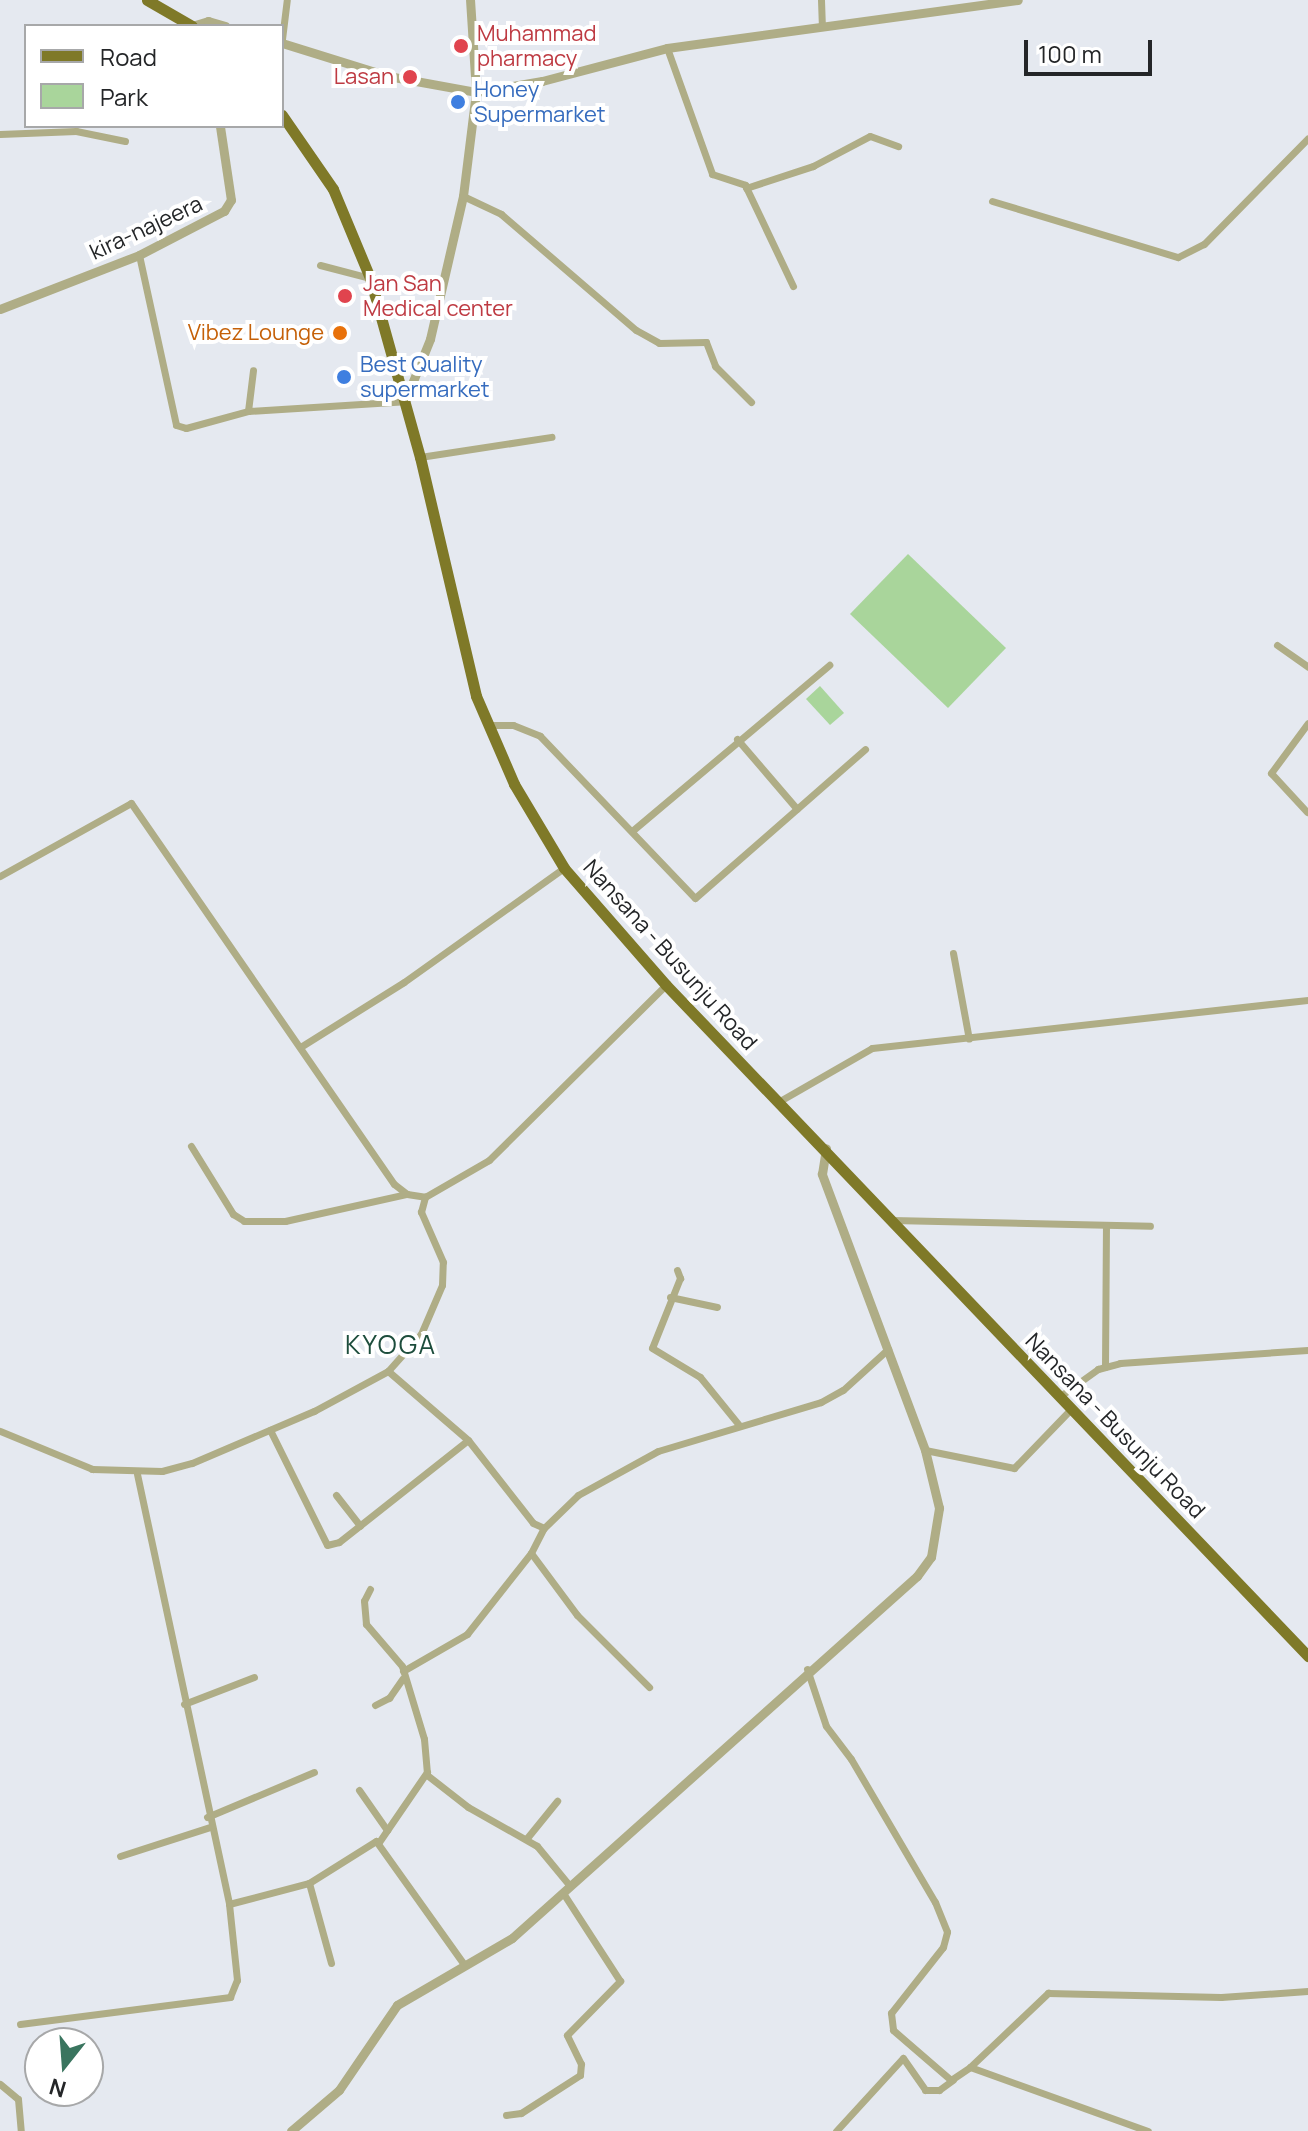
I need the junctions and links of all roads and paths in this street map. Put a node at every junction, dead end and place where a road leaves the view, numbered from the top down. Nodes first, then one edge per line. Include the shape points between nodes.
1 (147, 0) edge
2 (287, 0) edge
3 (470, 0) edge
4 (821, 0) edge
5 (1018, 0) edge
6 (189, 24) edge
7 (198, 24) edge
8 (218, 24) edge
9 (284, 25) edge
10 (822, 26) junction
11 (284, 42) edge
12 (667, 48) junction
13 (476, 92) junction
14 (284, 118) edge
15 (220, 128) edge
16 (0, 134) edge
17 (1308, 138) edge
18 (125, 141) dead end
19 (898, 146) dead end
20 (746, 188) junction
21 (463, 196) junction
22 (992, 201) dead end
23 (139, 255) junction
24 (320, 265) dead end
25 (370, 278) junction
26 (793, 286) dead end
27 (0, 309) edge
28 (253, 370) dead end
29 (405, 401) junction
30 (751, 402) dead end
31 (248, 411) junction
32 (551, 437) dead end
33 (420, 457) junction
34 (1277, 645) dead end
35 (829, 665) dead end
36 (1308, 667) edge
37 (1308, 723) edge
38 (488, 725) junction
39 (737, 739) junction
40 (865, 749) dead end
41 (797, 809) junction
42 (1307, 812) edge
43 (632, 831) junction
44 (564, 868) junction
45 (0, 876) edge
46 (953, 953) dead end
47 (666, 985) junction
48 (1308, 1000) edge
49 (969, 1039) junction
50 (302, 1046) junction
51 (778, 1102) junction
52 (191, 1146) dead end
53 (826, 1148) junction
54 (407, 1194) junction
55 (425, 1197) junction
56 (889, 1220) junction
57 (1106, 1225) junction
58 (1150, 1226) dead end
59 (677, 1270) dead end
60 (670, 1297) junction
61 (717, 1307) dead end
62 (888, 1349) junction
63 (1308, 1350) edge
64 (1105, 1367) junction
65 (388, 1371) junction
66 (1059, 1397) junction
67 (1071, 1409) junction
68 (739, 1425) junction
69 (270, 1430) junction
70 (0, 1431) edge
71 (468, 1440) junction
72 (925, 1450) junction
73 (137, 1474) junction
74 (336, 1495) dead end
75 (360, 1526) junction
76 (544, 1528) junction
77 (531, 1553) junction
78 (370, 1589) dead end
79 (1308, 1656) edge
80 (807, 1669) junction
81 (403, 1675) junction
82 (254, 1677) dead end
83 (649, 1687) dead end
84 (184, 1704) junction
85 (375, 1705) dead end
86 (314, 1772) dead end
87 (427, 1772) junction
88 (359, 1790) dead end
89 (557, 1801) dead end
90 (207, 1817) junction
91 (210, 1827) junction
92 (387, 1830) junction
93 (527, 1838) junction
94 (379, 1842) junction
95 (120, 1856) dead end
96 (309, 1883) junction
97 (566, 1890) junction
98 (229, 1904) junction
99 (331, 1963) dead end
100 (463, 1963) junction
101 (1308, 1991) edge
102 (20, 2024) dead end
103 (970, 2067) junction
104 (953, 2080) junction
105 (0, 2084) edge
106 (506, 2115) dead end
107 (21, 2131) edge
108 (291, 2131) edge
109 (836, 2131) edge
110 (1148, 2131) edge

1 - 6 main road
2 - 9 street
3 - 13 street
4 - 10 street
5 - 10 street
7 - 8 street
10 - 12 street
11 - 13 street via 388,76
12 - 13 street via 542,81
12 - 20 street via 712,174
13 - 21 street
14 - 25 main road, Nansana - Busunju Road via 333,189
15 - 23 street, kira-najeera via 231,200 205,224
16 - 18 street via 76,131
17 - 22 street via 1204,244 1178,257
19 - 20 street via 870,136 813,166
20 - 26 street
21 - 29 street via 430,339
21 - 30 street via 501,214 636,330 659,343 706,342 715,366
23 - 27 street, kira-najeera
23 - 31 street via 176,425 186,428
24 - 25 street
25 - 29 main road, Nansana - Busunju Road
28 - 31 street
29 - 31 street
29 - 33 main road, Nansana - Busunju Road
32 - 33 street
33 - 38 main road, Nansana - Busunju Road via 476,696
34 - 36 street
35 - 39 street
37 - 42 street via 1271,773
38 - 43 street via 513,725 540,736
38 - 44 main road, Nansana - Busunju Road via 514,784
39 - 41 street
39 - 43 street
40 - 41 street
41 - 43 street via 695,898
44 - 47 main road, Nansana - Busunju Road
44 - 50 street via 404,982
45 - 50 street via 131,803
46 - 49 street
47 - 51 main road, Nansana - Busunju Road
47 - 55 street via 489,1160
48 - 49 street via 1203,1008
49 - 51 street via 872,1048
50 - 54 street via 322,1083
51 - 53 main road, Nansana - Busunju Road
52 - 54 street via 233,1214 244,1221 285,1221
53 - 56 main road, Nansana - Busunju Road
53 - 62 street via 822,1174
54 - 55 street
55 - 65 street via 421,1212 443,1262 442,1285 421,1334
56 - 57 street
56 - 66 main road, Nansana - Busunju Road
57 - 58 street
57 - 64 street
59 - 60 street via 680,1278
60 - 61 street
60 - 68 street via 652,1348 700,1377
62 - 68 street via 843,1390 821,1402
62 - 72 street
63 - 64 street
64 - 66 street
65 - 69 street
65 - 71 street
66 - 67 main road, Nansana - Busunju Road
67 - 72 street via 1014,1468
67 - 79 main road, Nansana - Busunju Road
68 - 76 street via 628,1466 578,1495
69 - 73 street via 192,1463
69 - 75 street via 322,1539 332,1545
70 - 73 street via 56,1458
71 - 75 street
71 - 76 street via 533,1523
72 - 80 street via 939,1508 931,1557 917,1576
73 - 84 street
74 - 75 street
76 - 77 street
77 - 81 street via 467,1634
77 - 83 street via 577,1615
78 - 81 street via 364,1601 366,1624
80 - 97 street
80 - 104 street via 826,1726 851,1759 947,1932 943,1947 891,2013 889,2025
81 - 85 street via 389,1698
81 - 87 street via 424,1739
82 - 84 street
84 - 90 street
86 - 90 street
87 - 92 street
87 - 93 street via 468,1807
88 - 92 street
89 - 93 street
90 - 91 street
91 - 95 street
91 - 98 street
92 - 94 street
93 - 97 street
94 - 96 street
94 - 100 street
96 - 98 street
96 - 99 street
97 - 100 street via 512,1938
97 - 106 street via 619,1985 567,2035 582,2067 580,2075 521,2113
98 - 102 street via 237,1980 230,1997
100 - 108 street via 397,2005 339,2090
101 - 103 street via 1221,1997 1048,1993
103 - 104 street
103 - 110 street
104 - 109 street via 939,2090 925,2090 903,2058
105 - 107 street via 18,2099

